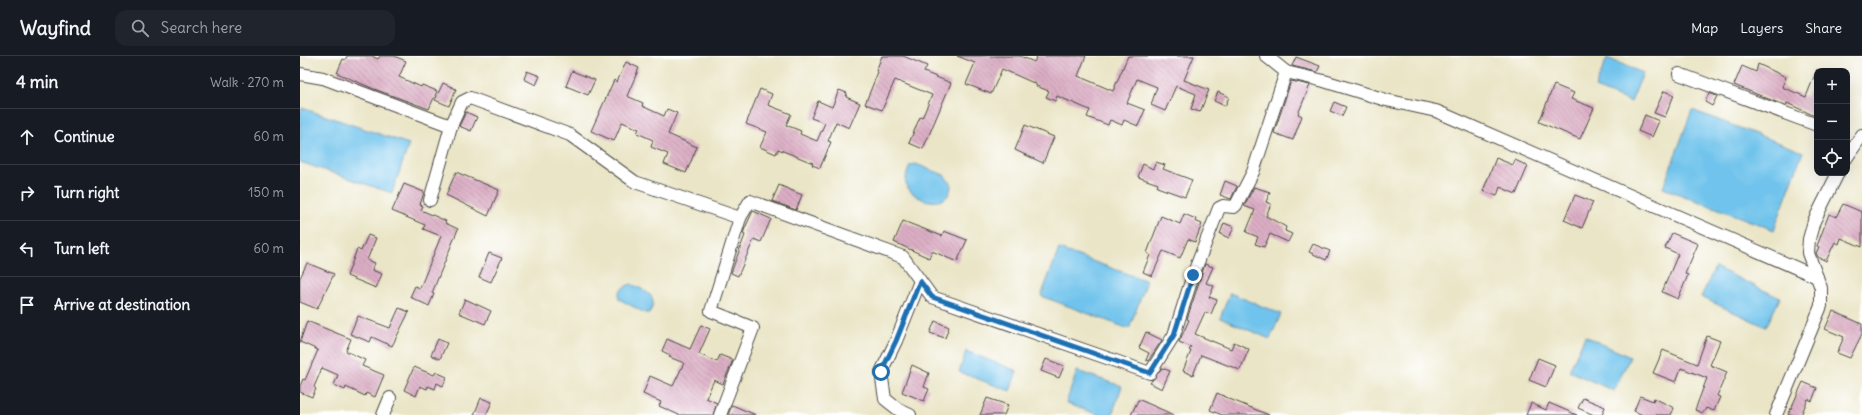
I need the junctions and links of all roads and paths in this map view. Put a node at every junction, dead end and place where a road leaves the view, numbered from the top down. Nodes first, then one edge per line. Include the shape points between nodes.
1 (1266, 56) edge
2 (1286, 72) junction
3 (300, 74) edge
4 (1679, 74) dead end
5 (1814, 124) edge
6 (451, 126) junction
7 (1856, 137) edge
8 (1850, 150) edge
9 (1836, 176) edge
10 (430, 200) dead end
11 (740, 218) junction
12 (1817, 277) junction
13 (920, 281) junction
14 (390, 398) dead end
15 (383, 415) edge
16 (720, 415) edge
17 (910, 415) edge
18 (1776, 415) edge

1 - 2 street
2 - 12 street via 1386,100 1436,110
2 - 13 street via 1253,172 1236,205 1218,208 1174,335 1150,373 932,297
3 - 6 street via 323,78
4 - 5 street
6 - 10 street
6 - 11 street via 462,102 470,98 570,135 635,182
7 - 8 street
9 - 12 street via 1816,214 1809,239 1808,253
11 - 13 street via 750,201 903,258
11 - 16 street via 711,311 753,328
12 - 18 street via 1821,288 1821,306
13 - 17 street via 881,372 885,399
14 - 15 street

